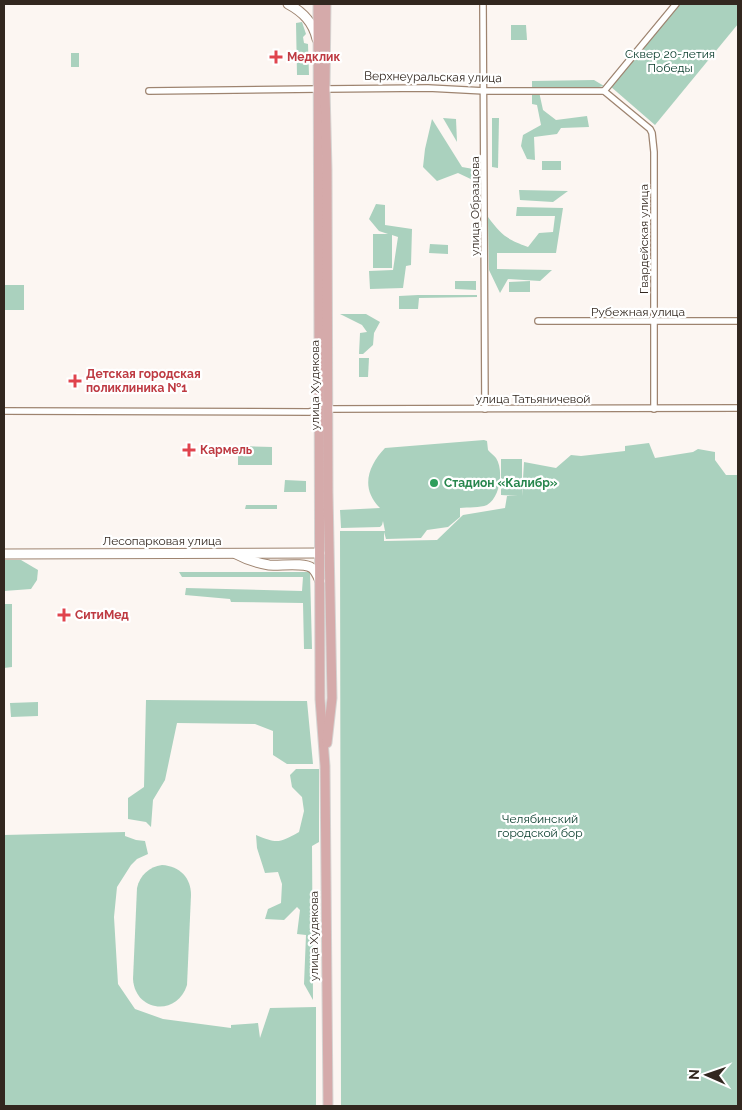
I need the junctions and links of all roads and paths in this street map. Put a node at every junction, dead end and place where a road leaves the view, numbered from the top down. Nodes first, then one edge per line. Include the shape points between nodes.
1 (288, 4) edge
2 (318, 4) edge
3 (326, 4) edge
4 (483, 4) edge
5 (676, 4) edge
6 (318, 39) junction
7 (321, 89) junction
8 (149, 91) dead end
9 (485, 91) junction
10 (604, 91) junction
11 (538, 321) dead end
12 (738, 321) edge
13 (654, 322) junction
14 (738, 408) edge
15 (324, 409) junction
16 (485, 409) junction
17 (654, 409) junction
18 (4, 411) edge
19 (233, 553) junction
20 (324, 553) junction
21 (4, 554) edge
22 (321, 583) junction
23 (325, 766) junction
24 (328, 1106) edge

1 - 6 main road via 307,18
2 - 6 main road, улица Худякова
3 - 7 main road, улица Худякова
4 - 9 street, улица Образцова
5 - 10 street
6 - 7 main road, улица Худякова
7 - 8 street, Верхнеуральская улица
7 - 9 street, Верхнеуральская улица
7 - 15 main road, улица Худякова
9 - 10 street, Верхнеуральская улица
9 - 16 street, улица Образцова
10 - 13 street, Гвардейская улица via 647,125 652,133
11 - 13 street, Рубежная улица
12 - 13 street, Рубежная улица
13 - 17 street, Гвардейская улица
14 - 17 street, улица Татьяничевой
15 - 16 street, улица Татьяничевой
15 - 18 street, улица Татьяничевой via 310,412
15 - 20 main road, улица Худякова
16 - 17 street, улица Татьяничевой
19 - 20 main road, Лесопарковая улица
19 - 21 main road, Лесопарковая улица
19 - 22 main road via 264,564 306,565 316,572
20 - 22 main road, улица Худякова
20 - 23 main road, улица Худякова via 330,564 332,698
22 - 23 main road, улица Худякова via 320,699
23 - 24 main road, улица Худякова

